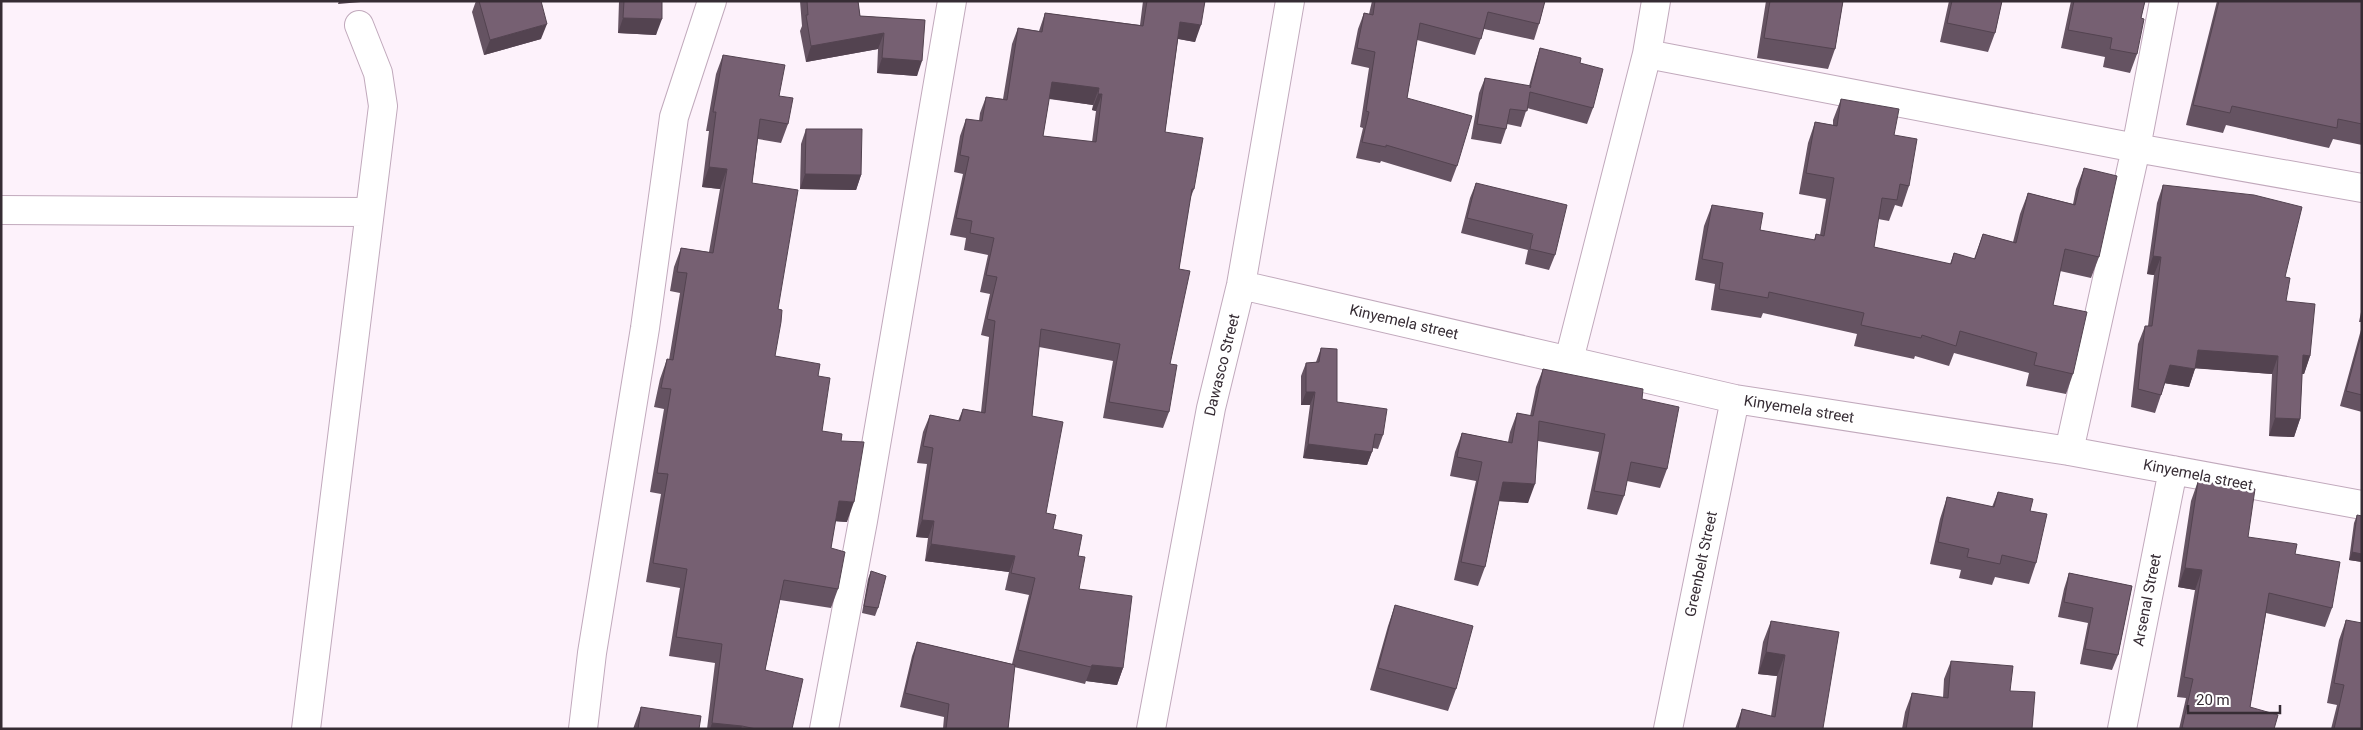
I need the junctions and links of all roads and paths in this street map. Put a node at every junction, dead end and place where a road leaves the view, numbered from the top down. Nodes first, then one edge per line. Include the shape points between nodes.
1 (712, 1) edge
2 (952, 1) edge
3 (1290, 1) edge
4 (1656, 1) edge
5 (2164, 1) edge
6 (359, 25) dead end
7 (1647, 54) junction
8 (2136, 148) junction
9 (2362, 188) edge
10 (1, 210) edge
11 (368, 212) junction
12 (1241, 285) junction
13 (1569, 360) junction
14 (1735, 399) junction
15 (2070, 451) junction
16 (2173, 470) junction
17 (2362, 505) edge
18 (306, 729) edge
19 (583, 729) edge
20 (824, 729) edge
21 (1151, 729) edge
22 (1668, 729) edge
23 (2122, 729) edge

1 - 19 street via 674,117
2 - 20 street via 864,521
3 - 12 street, Dawasco Street
4 - 7 street
5 - 8 street
6 - 11 street via 378,73 382,106
7 - 8 street
7 - 13 street
8 - 9 street
8 - 15 street
10 - 11 street
11 - 18 street
12 - 13 street, Kinyemela street
12 - 21 street, Dawasco Street via 1211,408
13 - 14 street, Kinyemela street
14 - 15 street, Kinyemela street
14 - 22 street, Greenbelt Street
15 - 16 street, Kinyemela street
16 - 17 street, Kinyemela street
16 - 23 street, Arsenal Street

